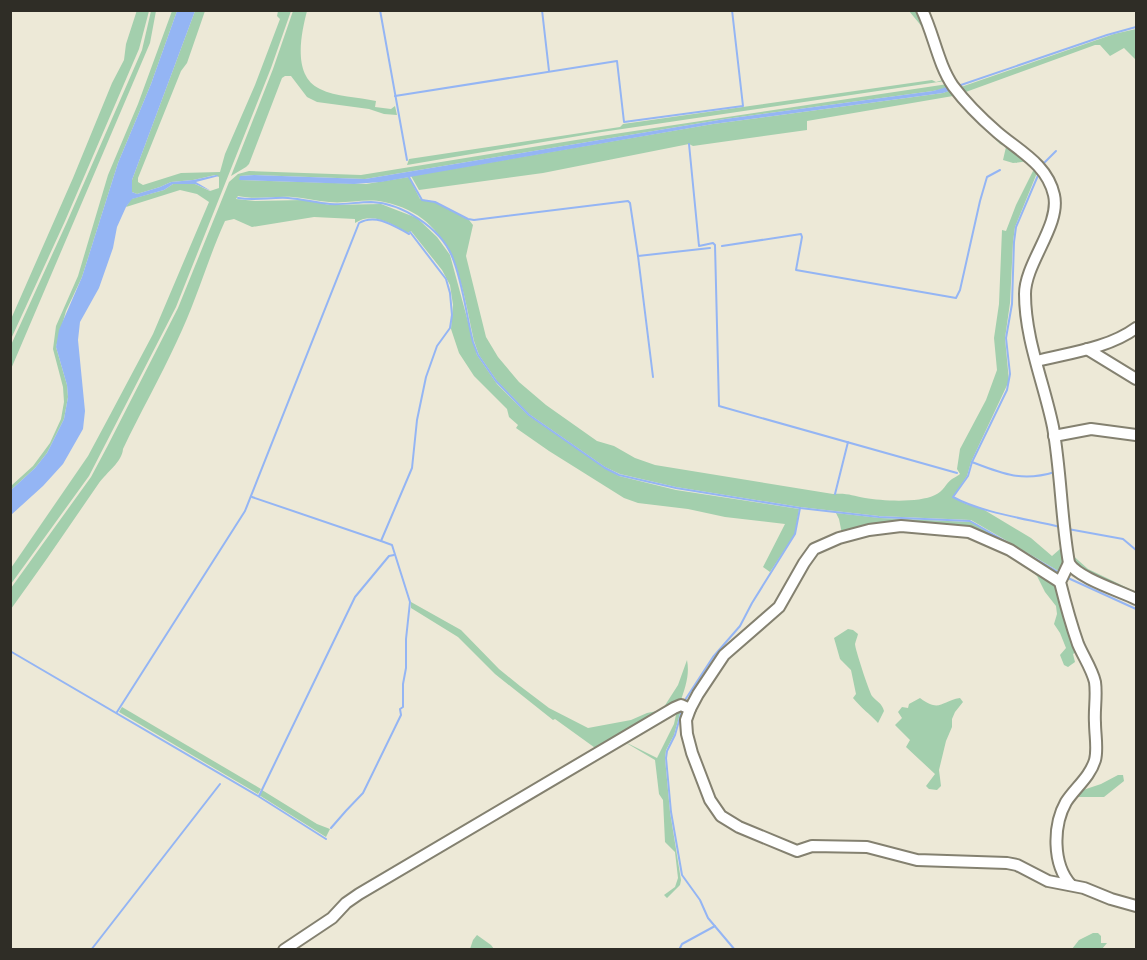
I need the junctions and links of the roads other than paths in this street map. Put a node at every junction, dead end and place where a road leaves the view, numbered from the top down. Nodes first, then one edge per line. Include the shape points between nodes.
1 (922, 10) edge
2 (1137, 328) edge
3 (1087, 349) junction
4 (1036, 361) junction
5 (1137, 380) edge
6 (1137, 435) edge
7 (1054, 436) junction
8 (1069, 563) junction
9 (1060, 582) junction
10 (1137, 599) edge
11 (690, 709) junction
12 (1071, 885) junction
13 (1137, 906) edge
14 (284, 950) edge

1 - 4 street via 953,86 988,124 1041,168 1054,194 1054,214 1024,290
2 - 3 street
3 - 4 street
3 - 5 street
4 - 7 street
6 - 7 street via 1091,429
7 - 8 street
8 - 9 street
8 - 10 street via 1088,577
9 - 11 street via 1010,550 969,532 901,526 839,538 814,549 779,607 724,655
9 - 12 street via 1096,695 1094,763 1066,802 1058,829 1058,861
11 - 12 street via 687,734 706,790 721,816 739,827 796,851 812,846 867,847 917,860 1007,863 1048,882
11 - 14 street via 681,705 674,708 359,894 332,918
12 - 13 street

